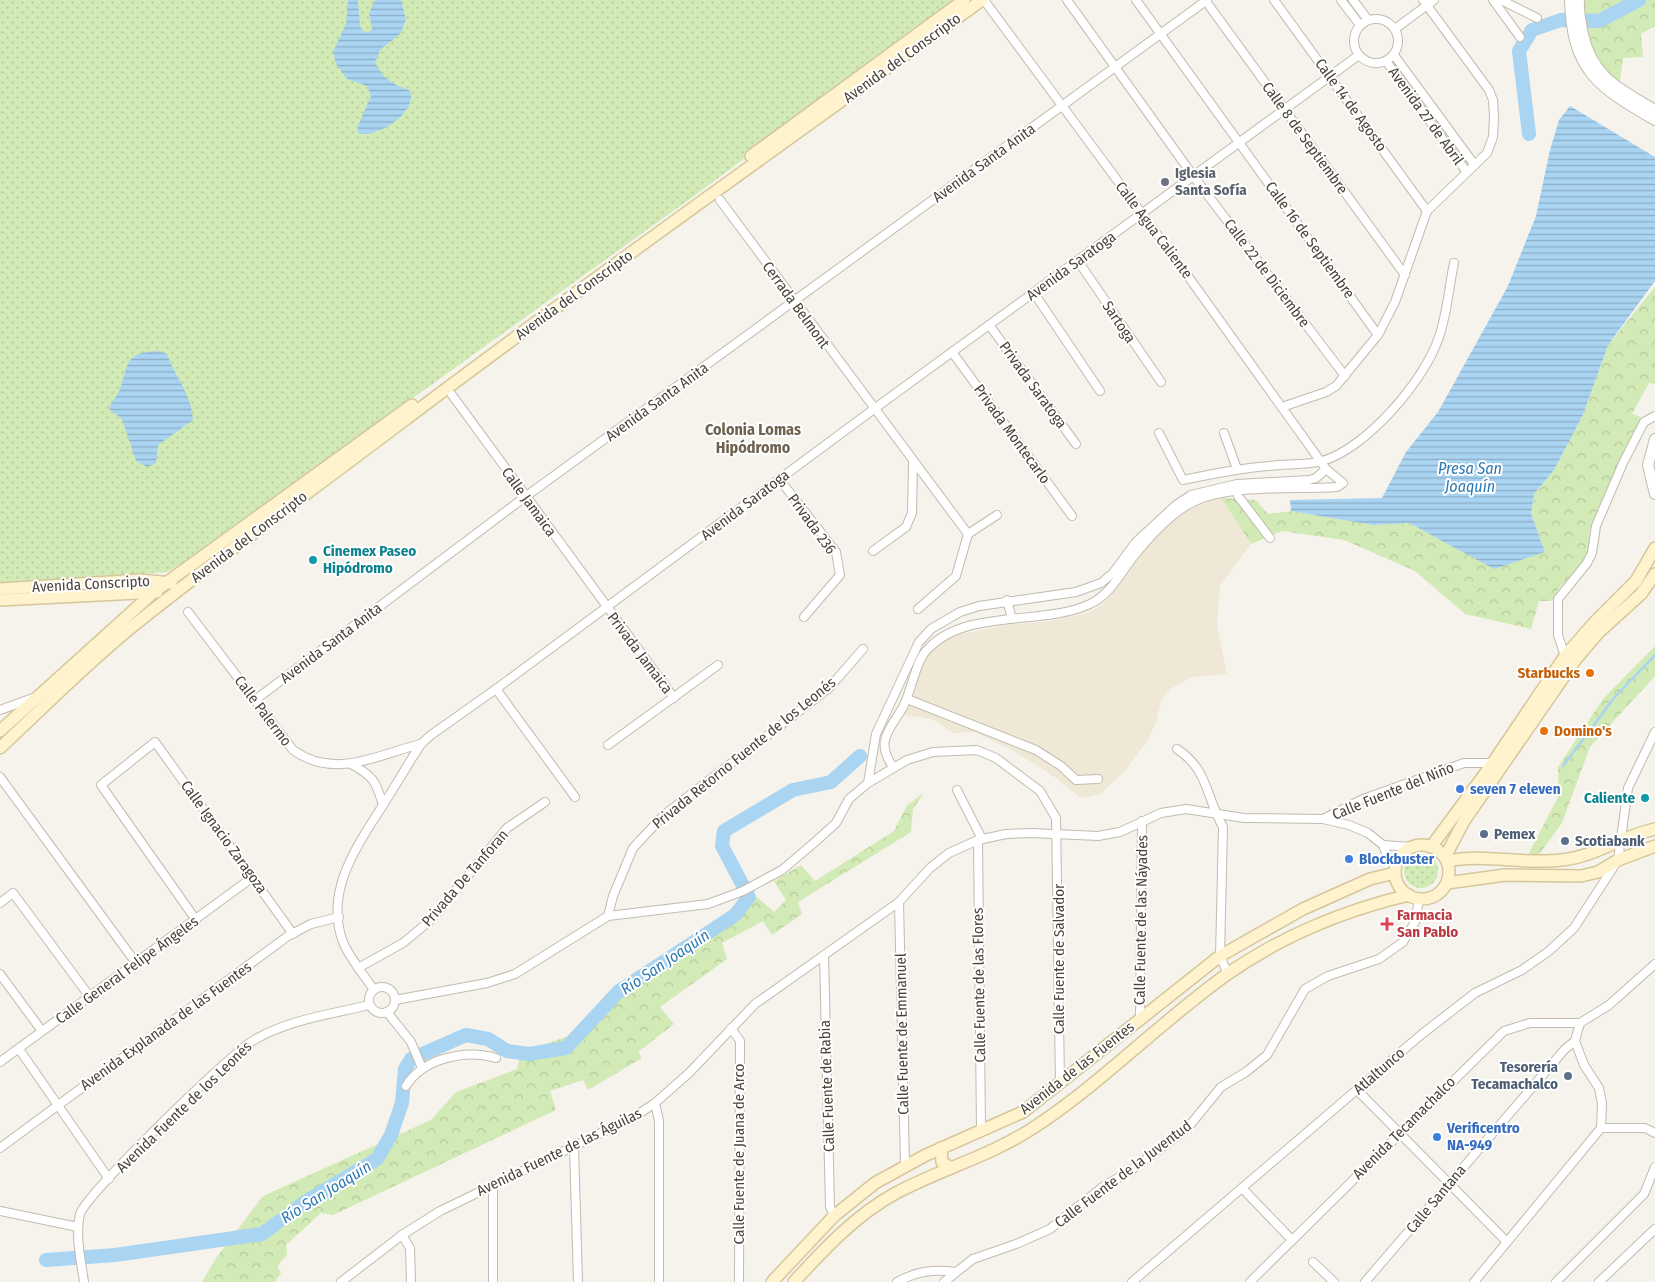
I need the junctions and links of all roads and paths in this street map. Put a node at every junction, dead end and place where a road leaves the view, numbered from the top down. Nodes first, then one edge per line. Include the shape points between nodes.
1 (964, 0) edge
2 (983, 0) edge
3 (1067, 0) edge
4 (1136, 0) edge
5 (1206, 0) edge
6 (1274, 0) edge
7 (1341, 0) edge
8 (1353, 0) edge
9 (1493, 0) edge
10 (1501, 0) edge
11 (1570, 0) edge
12 (1579, 0) edge
13 (1428, 2) edge
14 (1575, 14) junction
15 (1537, 18) dead end
16 (1368, 20) junction
17 (1360, 25) junction
18 (1577, 26) junction
19 (1395, 29) junction
20 (1160, 35) junction
21 (1520, 37) dead end
22 (1394, 54) junction
23 (1359, 55) junction
24 (1386, 60) junction
25 (1117, 67) junction
26 (1330, 77) junction
27 (1061, 106) junction
28 (1284, 109) junction
29 (1655, 110) edge
30 (1655, 120) edge
31 (1239, 143) junction
32 (1474, 164) junction
33 (1466, 172) junction
34 (1194, 177) junction
35 (720, 200) dead end
36 (1427, 211) junction
37 (1142, 214) junction
38 (1078, 261) junction
39 (1454, 263) dead end
40 (1405, 275) junction
41 (1034, 293) junction
42 (794, 302) junction
43 (990, 326) junction
44 (1378, 334) junction
45 (952, 352) junction
46 (1345, 376) junction
47 (1160, 382) dead end
48 (1100, 391) dead end
49 (452, 395) dead end
50 (1282, 407) junction
51 (874, 410) junction
52 (1655, 416) edge
53 (1160, 433) dead end
54 (1224, 433) dead end
55 (1655, 440) edge
56 (1076, 444) dead end
57 (1655, 457) edge
58 (913, 462) junction
59 (1322, 462) junction
60 (1238, 469) junction
61 (1326, 469) junction
62 (1655, 478) edge
63 (780, 480) junction
64 (1237, 487) junction
65 (1655, 494) edge
66 (525, 498) junction
67 (997, 515) dead end
68 (1072, 516) dead end
69 (968, 534) junction
70 (1270, 538) dead end
71 (1655, 548) edge
72 (873, 551) dead end
73 (1655, 574) edge
74 (168, 582) junction
75 (0, 589) edge
76 (181, 589) junction
77 (155, 591) junction
78 (170, 597) junction
79 (0, 600) edge
80 (1007, 600) junction
81 (607, 608) junction
82 (918, 609) dead end
83 (188, 612) dead end
84 (804, 617) dead end
85 (1012, 619) junction
86 (864, 649) dead end
87 (1565, 656) junction
88 (718, 665) dead end
89 (901, 678) junction
90 (912, 684) junction
91 (496, 689) junction
92 (37, 696) junction
93 (674, 698) junction
94 (907, 699) junction
95 (255, 700) junction
96 (0, 710) edge
97 (0, 731) edge
98 (1655, 732) edge
99 (421, 744) junction
100 (608, 745) dead end
101 (0, 748) edge
102 (1177, 749) dead end
103 (1493, 763) junction
104 (351, 764) junction
105 (893, 767) junction
106 (0, 777) edge
107 (1098, 779) dead end
108 (868, 782) junction
109 (958, 790) dead end
110 (575, 797) dead end
111 (545, 802) dead end
112 (383, 805) junction
113 (1215, 814) junction
114 (1323, 819) junction
115 (1142, 821) junction
116 (1655, 829) edge
117 (1058, 835) junction
118 (980, 840) junction
119 (1621, 841) junction
120 (1383, 844) junction
121 (1655, 846) edge
122 (1412, 847) junction
123 (1431, 847) junction
124 (1637, 853) junction
125 (1446, 859) junction
126 (1618, 860) junction
127 (1396, 870) junction
128 (253, 876) junction
129 (1447, 883) junction
130 (1414, 897) junction
131 (899, 902) junction
132 (0, 904) edge
133 (608, 916) junction
134 (339, 917) junction
135 (196, 920) junction
136 (292, 934) junction
137 (824, 956) junction
138 (1220, 956) junction
139 (136, 963) junction
140 (1655, 964) edge
141 (358, 968) junction
142 (0, 974) edge
143 (1228, 974) junction
144 (374, 990) junction
145 (90, 996) junction
146 (395, 1000) junction
147 (369, 1005) junction
148 (386, 1012) junction
149 (1140, 1019) junction
150 (1580, 1023) junction
151 (39, 1027) dead end
152 (731, 1028) junction
153 (1575, 1042) junction
154 (19, 1049) junction
155 (496, 1058) dead end
156 (0, 1062) edge
157 (422, 1068) junction
158 (1060, 1084) junction
159 (406, 1086) dead end
160 (1357, 1090) junction
161 (655, 1103) junction
162 (57, 1106) junction
163 (1601, 1128) junction
164 (981, 1130) junction
165 (1399, 1133) junction
166 (1655, 1133) edge
167 (574, 1147) junction
168 (0, 1148) edge
169 (942, 1148) junction
170 (926, 1156) junction
171 (905, 1166) junction
172 (1655, 1167) edge
173 (951, 1168) junction
174 (937, 1173) junction
175 (109, 1179) junction
176 (493, 1184) junction
177 (1449, 1184) junction
178 (1242, 1188) junction
179 (0, 1211) edge
180 (834, 1216) junction
181 (78, 1227) junction
182 (1655, 1229) edge
183 (402, 1235) junction
184 (1292, 1240) junction
185 (1507, 1242) junction
186 (1313, 1262) dead end
187 (956, 1272) junction
188 (84, 1282) edge
189 (341, 1282) edge
190 (411, 1282) edge
191 (493, 1282) edge
192 (578, 1282) edge
193 (659, 1282) edge
194 (739, 1282) edge
195 (772, 1282) edge
196 (794, 1282) edge
197 (897, 1282) edge
198 (944, 1282) edge
199 (1132, 1282) edge
200 (1250, 1282) edge
201 (1334, 1282) edge
202 (1366, 1282) edge
203 (1474, 1282) edge
204 (1556, 1282) edge
205 (1599, 1282) edge

1 - 74 main road, Avenida del Conscripto
2 - 27 street, Calle Agua Caliente
2 - 76 main road, Avenida del Conscripto via 686,212
3 - 25 street, Calle 22 de Diciembre
4 - 20 street, Calle 16 de Septiembre
5 - 20 street, Avenida Santa Anita
5 - 28 street, Calle 8 de Septiembre
6 - 26 street, Calle 14 de Agosto
7 - 17 street
8 - 16 street
9 - 21 street
10 - 15 street
11 - 14 street
12 - 14 street
13 - 19 street
13 - 32 street via 1493,100 1491,146 1487,154
14 - 18 street
16 - 17 street
16 - 19 street via 1384,20
17 - 23 street via 1354,40
18 - 29 street via 1590,58 1603,76
18 - 30 street via 1583,64 1596,82
19 - 22 street via 1398,42
20 - 25 street, Avenida Santa Anita
20 - 31 street, Calle 16 de Septiembre
22 - 24 street
22 - 32 street, Avenida 27 de Abril
23 - 24 street via 1372,62
23 - 26 street, Avenida Saratoga
24 - 33 street, Avenida 27 de Abril
25 - 27 street, Avenida Santa Anita
25 - 34 street, Calle 22 de Diciembre
26 - 28 street, Avenida Saratoga
26 - 36 street, Calle 14 de Agosto
27 - 37 street, Calle Agua Caliente
27 - 42 street, Avenida Santa Anita
28 - 31 street, Avenida Saratoga
28 - 40 street, Calle 8 de Septiembre
31 - 34 street, Avenida Saratoga
31 - 44 street, Calle 16 de Septiembre
32 - 33 street
33 - 36 street
34 - 37 street, Avenida Saratoga
34 - 46 street, Calle 22 de Diciembre
35 - 42 street, Cerrada Belmont
36 - 40 street
37 - 38 street, Avenida Saratoga
37 - 50 street, Calle Agua Caliente
38 - 41 street, Avenida Saratoga
38 - 47 street, Sartoga
39 - 59 street via 1439,338 1433,352 1373,431
40 - 44 street via 1396,302
41 - 43 street, Avenida Saratoga
41 - 48 street
42 - 51 street, Cerrada Belmont
42 - 66 street, Avenida Santa Anita
43 - 45 street, Avenida Saratoga
43 - 56 street, Privada Saratoga
44 - 46 street
45 - 51 street, Avenida Saratoga
45 - 68 street, Privada Montecarlo
46 - 50 street via 1326,392
49 - 66 street, Calle Jamaica
50 - 59 street, Calle Agua Caliente
51 - 58 street, Cerrada Belmont
51 - 63 street, Avenida Saratoga
52 - 87 street via 1644,422 1623,463 1596,526 1587,563 1558,599 1558,635
53 - 60 street via 1183,480
54 - 60 street
55 - 65 street via 1648,465
57 - 62 street
58 - 69 street, Cerrada Belmont
58 - 72 street via 912,513 906,527
59 - 60 street
59 - 61 street, Calle Agua Caliente
61 - 64 street via 1309,480
61 - 64 street, Calle Agua Caliente via 1343,480 1342,486 1310,489
63 - 81 street, Avenida Saratoga
63 - 84 street, Privada 236 via 836,552 840,574
64 - 70 street via 1238,496
64 - 80 street via 1191,495 1176,505 1136,542 1113,573 1101,583 1076,592
64 - 85 street via 1195,501 1179,511 1137,551 1103,597 1089,605
66 - 81 street, Calle Jamaica
66 - 95 street, Avenida Santa Anita
67 - 69 street
69 - 82 street via 956,576
71 - 87 main road via 1636,580
73 - 125 main road via 1641,594 1599,632 1576,660 1464,821
74 - 75 main road, Avenida Conscripto via 141,580
74 - 76 main road, Avenida Conscripto
74 - 77 main road, Avenida del Conscripto
76 - 78 main road, Avenida del Conscripto
77 - 78 main road, Avenida Conscripto
77 - 79 main road, Avenida Conscripto
77 - 92 main road, Avenida del Conscripto
78 - 101 main road, Avenida del Conscripto via 83,669
80 - 85 street
80 - 89 street via 960,612 931,629 919,642
81 - 91 street, Avenida Saratoga
81 - 93 street, Privada Jamaica
83 - 95 street, Calle Palermo
85 - 90 street via 961,628 942,636 924,652
86 - 133 street, Privada Retorno Fuente de los Leonés via 829,688 664,815 634,848
87 - 103 main road
88 - 93 street, Privada Jamaica
89 - 90 street
89 - 108 street via 876,734
90 - 94 street
91 - 99 street, Avenida Saratoga
91 - 110 street
92 - 96 street
92 - 97 main road, Avenida del Conscripto
93 - 100 street, Privada Jamaica
94 - 105 street via 883,746
94 - 107 street via 1036,750 1076,780
95 - 104 street, Calle Palermo via 293,750 304,758 318,764
98 - 119 street via 1628,788
99 - 104 street, Calle Palermo
99 - 112 street
102 - 113 street via 1189,757 1200,771
103 - 114 street, Calle Fuente del Niño via 1464,763 1364,799
103 - 123 main road
104 - 112 street via 370,775
105 - 108 street
105 - 117 street via 933,752 977,750 996,758 1040,791 1056,818
106 - 139 street
108 - 133 street via 850,799 836,823 782,870 708,904
109 - 118 street
111 - 141 street, Privada De Tanforan via 507,828 432,918 403,943
112 - 134 street via 347,867 339,888
113 - 114 street, Avenida Fuente de las Águilas
113 - 115 street, Avenida Fuente de las Águilas via 1186,809 1161,813
113 - 138 street via 1224,827
114 - 120 street, Avenida Fuente de las Águilas via 1349,825
115 - 117 street, Avenida Fuente de las Águilas via 1120,832 1098,836
115 - 149 street, Calle Fuente de las Náyades
116 - 119 main road
117 - 118 street, Avenida Fuente de las Águilas via 1023,833
117 - 158 street, Calle Fuente de Salvador
118 - 131 street, Avenida Fuente de las Águilas via 949,853 930,868
118 - 164 street, Calle Fuente de las Flores
119 - 124 main road
119 - 125 main road via 1598,852 1562,860
119 - 126 street
120 - 122 street, Avenida Fuente de las Águilas
120 - 127 street, Avenida Fuente de las Águilas
121 - 124 main road
122 - 123 main road
122 - 127 main road via 1399,858
123 - 125 main road
124 - 126 main road
125 - 129 main road
126 - 129 main road via 1598,872 1580,876 1505,875
126 - 160 street, Atlaltunco via 1574,928 1562,940 1522,970 1475,993
127 - 130 main road via 1398,884
127 - 138 main road, Avenida de las Fuentes via 1302,909
128 - 135 street, Calle General Felipe Ángeles
128 - 135 street, Calle Ignacio Zaragoza via 155,742 101,786
128 - 136 street, Calle Ignacio Zaragoza
129 - 130 main road via 1433,897
130 - 143 main road, Avenida de las Fuentes via 1360,909 1291,937
130 - 187 street, Calle Fuente de la Juventud via 1415,922 1403,942 1379,959 1328,976 1306,989 1267,1055 1221,1087 1181,1133 1104,1186 1050,1229 974,1259
131 - 137 street, Avenida Fuente de las Águilas
131 - 171 street, Calle Fuente de Emmanuel
132 - 145 street via 13,893
133 - 146 street via 515,974 487,983
134 - 136 street, Avenida Explanada de las Fuentes via 311,924
134 - 141 street via 343,942
135 - 139 street, Calle General Felipe Ángeles
136 - 162 street, Avenida Explanada de las Fuentes
137 - 152 street, Avenida Fuente de las Águilas via 781,983
137 - 180 street, Calle Fuente de Rabia via 830,1207
138 - 143 street
138 - 149 main road, Avenida de las Fuentes
139 - 145 street, Calle General Felipe Ángeles
140 - 150 street via 1609,1005
141 - 144 street
142 - 151 street
143 - 173 main road, Avenida de las Fuentes via 1048,1117 1001,1146
144 - 146 street via 390,990
144 - 147 street via 369,996
145 - 154 street, Calle General Felipe Ángeles
146 - 148 street via 391,1010
147 - 148 street via 374,1011
147 - 175 street, Avenida Fuente de los Leonés via 281,1027 253,1040 232,1056
148 - 157 street via 411,1042
149 - 158 main road, Avenida de las Fuentes
150 - 153 street
150 - 165 street, Avenida Tecamachalco via 1530,1023 1504,1031
152 - 161 street, Avenida Fuente de las Águilas via 689,1073
152 - 194 street, Calle Fuente de Juana de Arco via 740,1042
153 - 163 street via 1584,1065 1599,1088
153 - 177 street, Calle Santana via 1565,1049
154 - 156 street, Calle General Felipe Ángeles
154 - 162 street
155 - 157 street via 464,1054
157 - 159 street via 412,1075
158 - 164 main road, Avenida de las Fuentes via 1023,1112
160 - 165 street
160 - 178 street, Atlaltunco
161 - 167 street, Avenida Fuente de las Águilas
161 - 193 street via 659,1121
162 - 168 street, Avenida Explanada de las Fuentes
162 - 175 street
163 - 166 street via 1644,1128
163 - 185 street
164 - 169 main road, Avenida de las Fuentes
165 - 177 street
165 - 184 street, Avenida Tecamachalco
167 - 176 street, Avenida Fuente de las Águilas
167 - 192 street
169 - 170 main road, Avenida de las Fuentes
169 - 173 main road via 942,1162
170 - 171 main road, Avenida de las Fuentes
170 - 174 main road via 935,1159
171 - 180 main road, Avenida de las Fuentes via 875,1182
172 - 204 street via 1644,1194
173 - 174 main road, Avenida de las Fuentes
174 - 196 main road, Avenida de las Fuentes via 895,1193 867,1212
175 - 181 street, Avenida Fuente de los Leonés via 84,1206
176 - 183 street, Avenida Fuente de las Águilas
176 - 191 street
177 - 185 street
177 - 202 street, Calle Santana
178 - 184 street
178 - 199 street, Atlaltunco
179 - 181 street
180 - 195 main road, Avenida de las Fuentes
181 - 188 street, Avenida Fuente de los Leonés
182 - 205 street
183 - 189 street, Avenida Fuente de las Águilas
183 - 190 street via 410,1248
184 - 200 street, Avenida Tecamachalco
185 - 203 street
186 - 201 street
187 - 197 street via 925,1270
187 - 198 street, Calle Fuente de la Juventud

